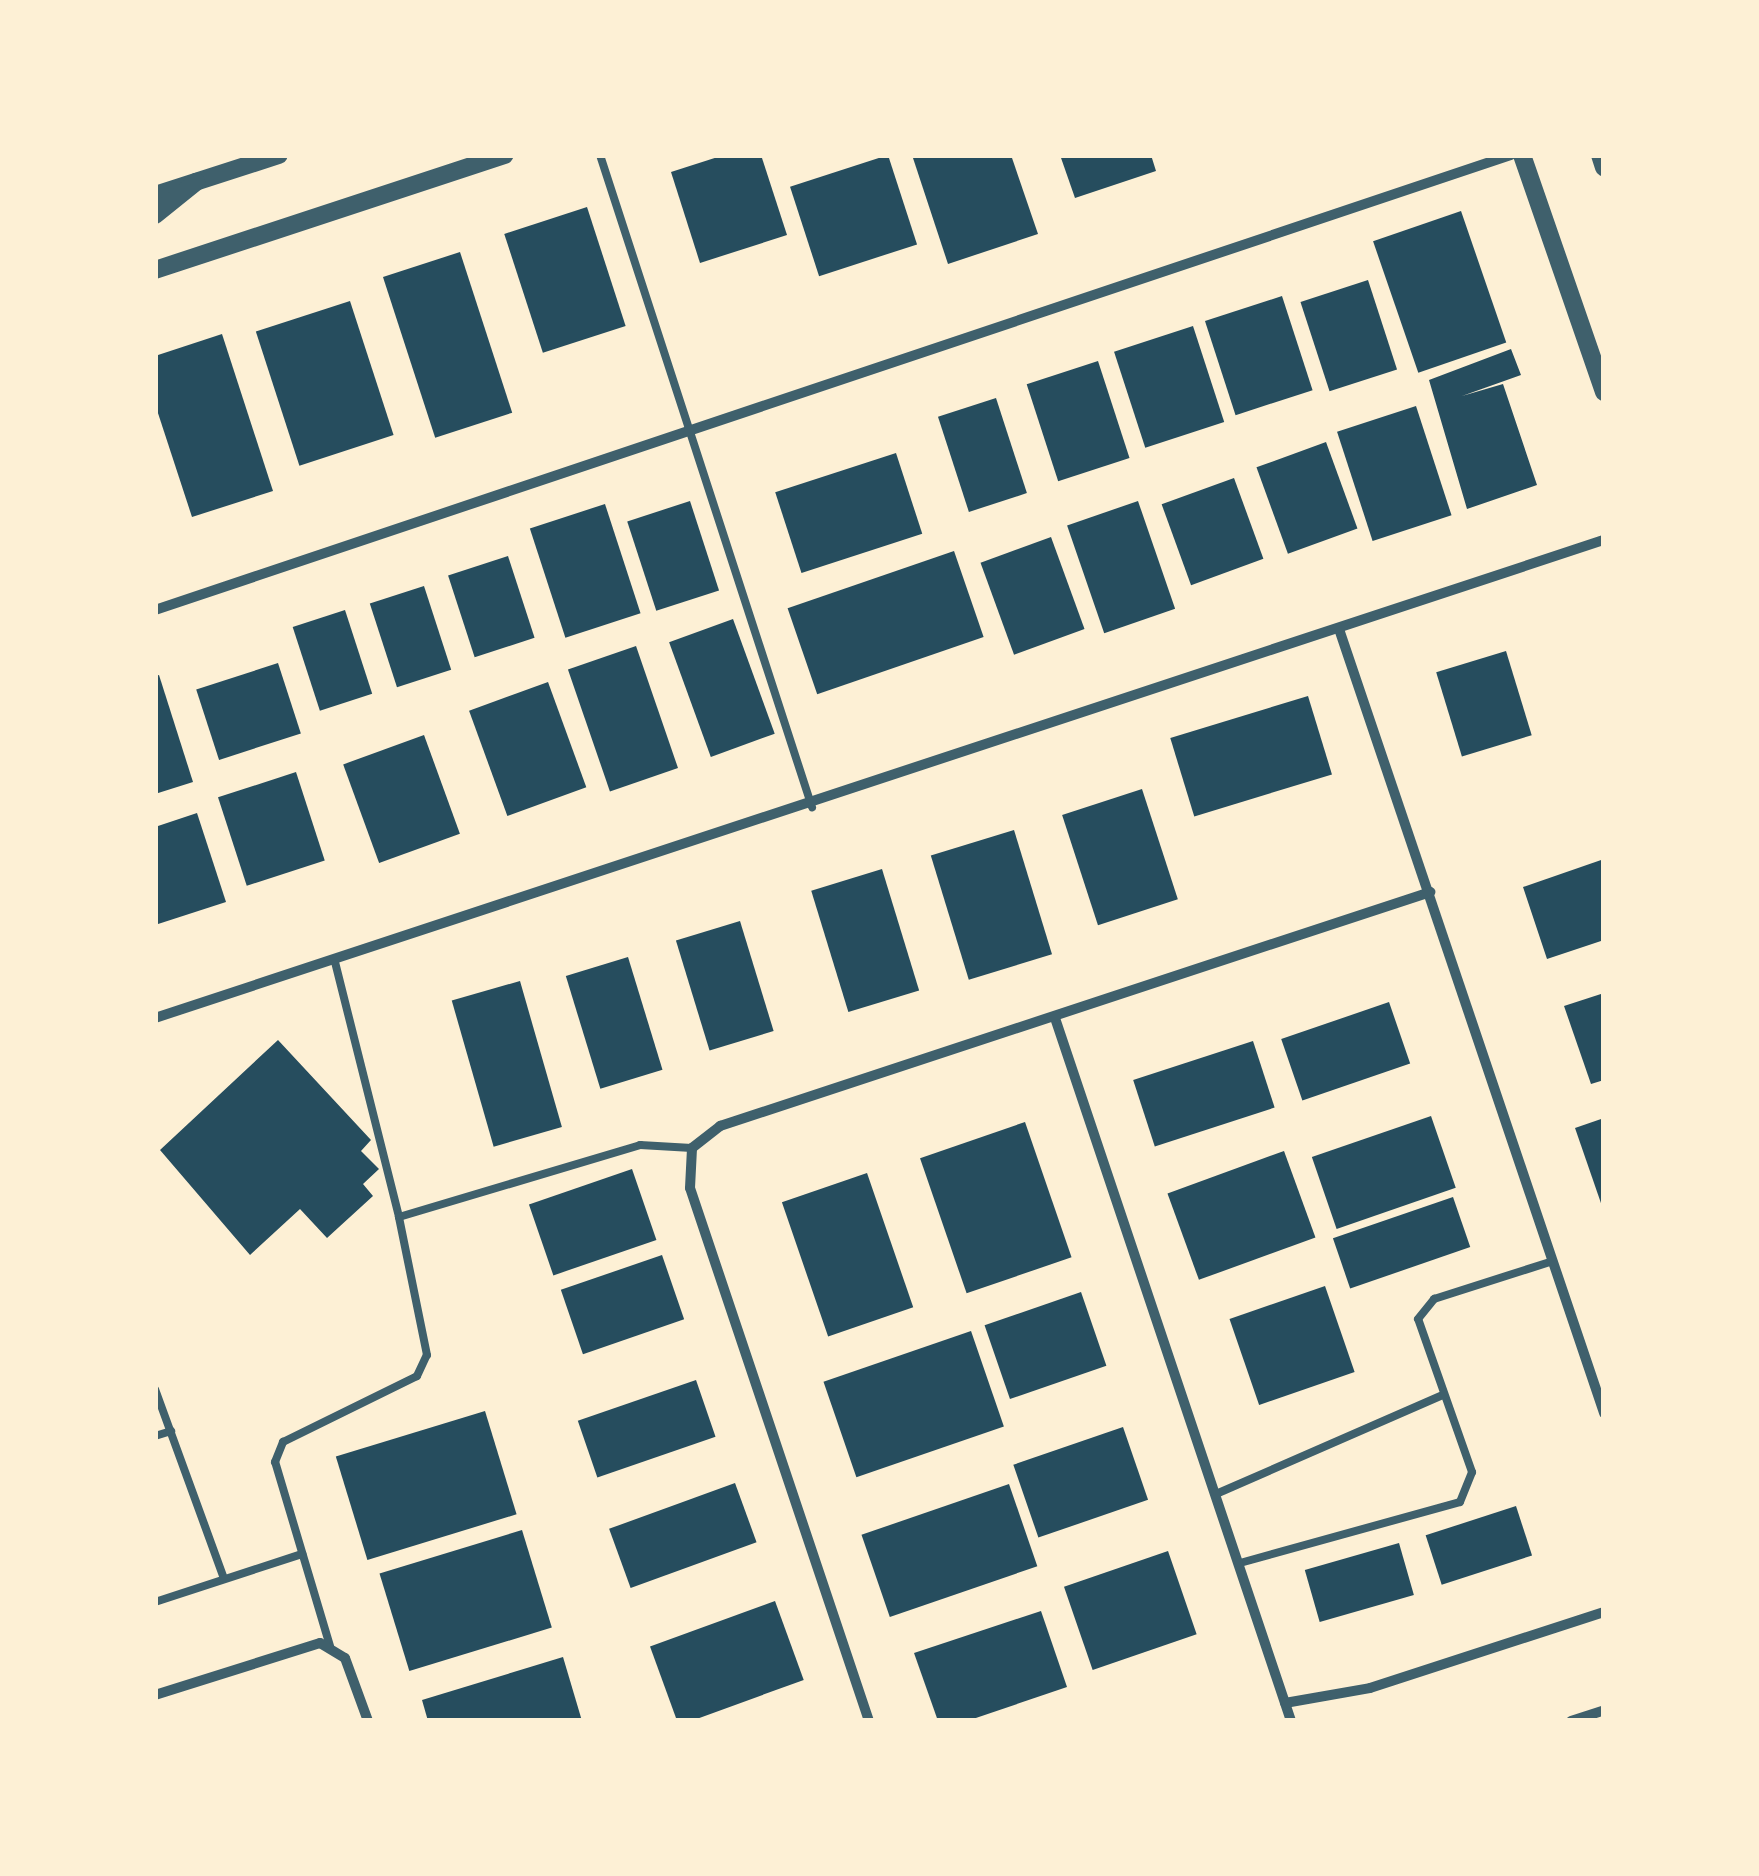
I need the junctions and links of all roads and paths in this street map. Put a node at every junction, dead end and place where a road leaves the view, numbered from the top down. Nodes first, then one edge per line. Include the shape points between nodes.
1 (279, 155) edge
2 (504, 155) edge
3 (600, 155) edge
4 (1512, 155) edge
5 (1522, 155) edge
6 (1600, 155) edge
7 (1604, 168) edge
8 (196, 182) junction
9 (155, 195) edge
10 (155, 215) edge
11 (155, 270) edge
12 (1604, 392) edge
13 (692, 436) junction
14 (1604, 540) edge
15 (155, 610) edge
16 (1339, 629) junction
17 (812, 806) junction
18 (1430, 892) junction
19 (334, 962) junction
20 (155, 1018) edge
21 (1055, 1018) junction
22 (692, 1148) junction
23 (400, 1216) junction
24 (1553, 1261) junction
25 (155, 1390) edge
26 (1444, 1395) junction
27 (1604, 1414) edge
28 (171, 1431) junction
29 (155, 1436) edge
30 (1216, 1494) junction
31 (302, 1554) junction
32 (1240, 1563) junction
33 (224, 1579) junction
34 (155, 1602) edge
35 (1604, 1612) edge
36 (330, 1646) junction
37 (155, 1694) edge
38 (1285, 1703) junction
39 (1604, 1710) edge
40 (368, 1721) edge
41 (868, 1721) edge
42 (1291, 1721) edge
43 (1571, 1721) edge

1 - 8 street
2 - 11 street
3 - 13 lane
4 - 13 street
5 - 12 street
6 - 7 street
8 - 9 street
8 - 10 street
13 - 15 street
13 - 17 lane
14 - 16 street
16 - 17 street
16 - 18 street
17 - 19 street
18 - 21 street
18 - 24 street
19 - 20 street
19 - 23 lane
21 - 22 street via 720,1126
21 - 30 street
22 - 23 lane via 640,1145
22 - 41 street via 690,1188
23 - 31 lane via 427,1355 394,1392 283,1442 275,1462
24 - 26 lane via 1426,1304 1417,1328
24 - 27 street
25 - 28 lane
26 - 30 lane
26 - 32 lane via 1472,1472 1460,1502
28 - 29 lane
28 - 33 lane
30 - 32 street
31 - 33 lane
31 - 36 lane
32 - 38 street
33 - 34 lane
35 - 38 street via 1370,1688
36 - 37 street via 302,1646
36 - 40 street via 350,1667
38 - 42 street
39 - 43 street

